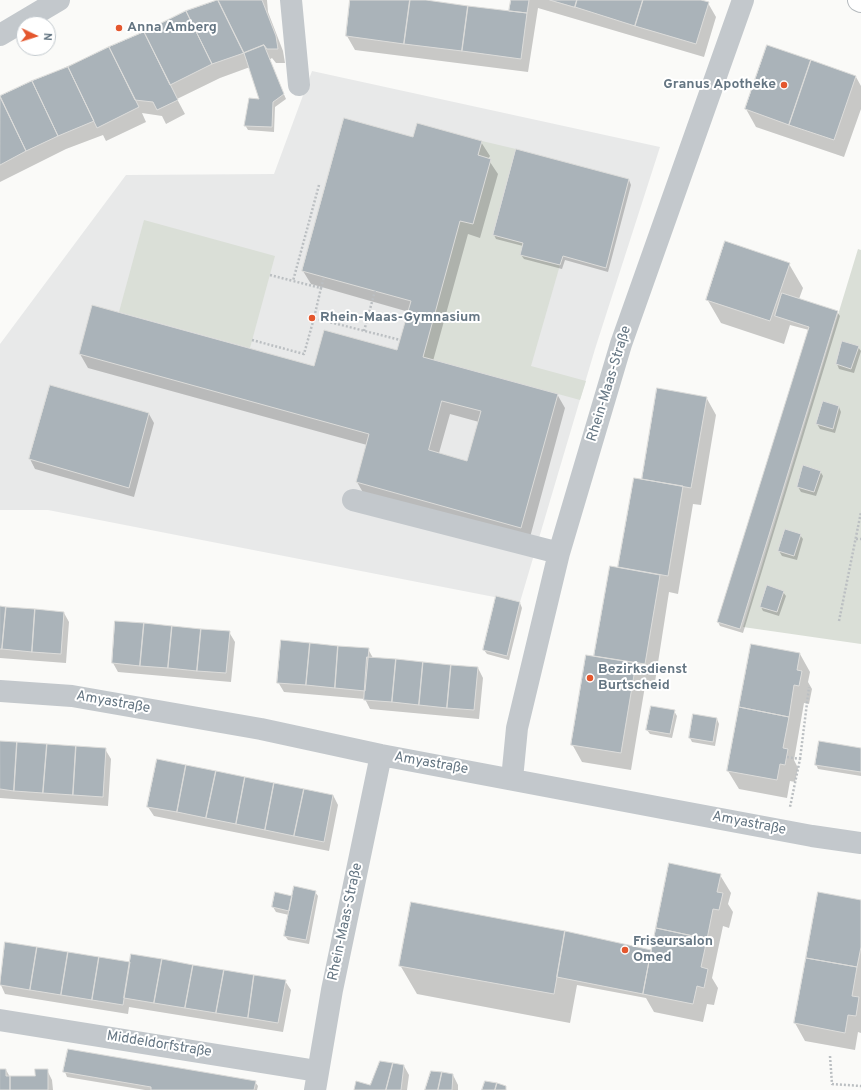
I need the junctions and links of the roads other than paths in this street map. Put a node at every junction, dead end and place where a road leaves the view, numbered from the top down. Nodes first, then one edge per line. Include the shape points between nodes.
1 (291, 0) edge
2 (742, 0) edge
3 (54, 2) edge
4 (0, 35) edge
5 (299, 85) dead end
6 (353, 500) dead end
7 (559, 553) junction
8 (0, 691) edge
9 (381, 755) junction
10 (512, 779) junction
11 (861, 843) edge
12 (0, 1020) edge
13 (316, 1081) edge

1 - 5 street
2 - 7 street, Rhein-Maas-Straße via 621,344
3 - 4 street
6 - 7 street
7 - 10 street, Rhein-Maas-Straße via 517,728
8 - 9 street, Amyastraße via 72,696 261,730
9 - 10 street, Amyastraße
9 - 13 street, Rhein-Maas-Straße
10 - 11 street, Amyastraße
12 - 13 street, Middeldorfstraße

